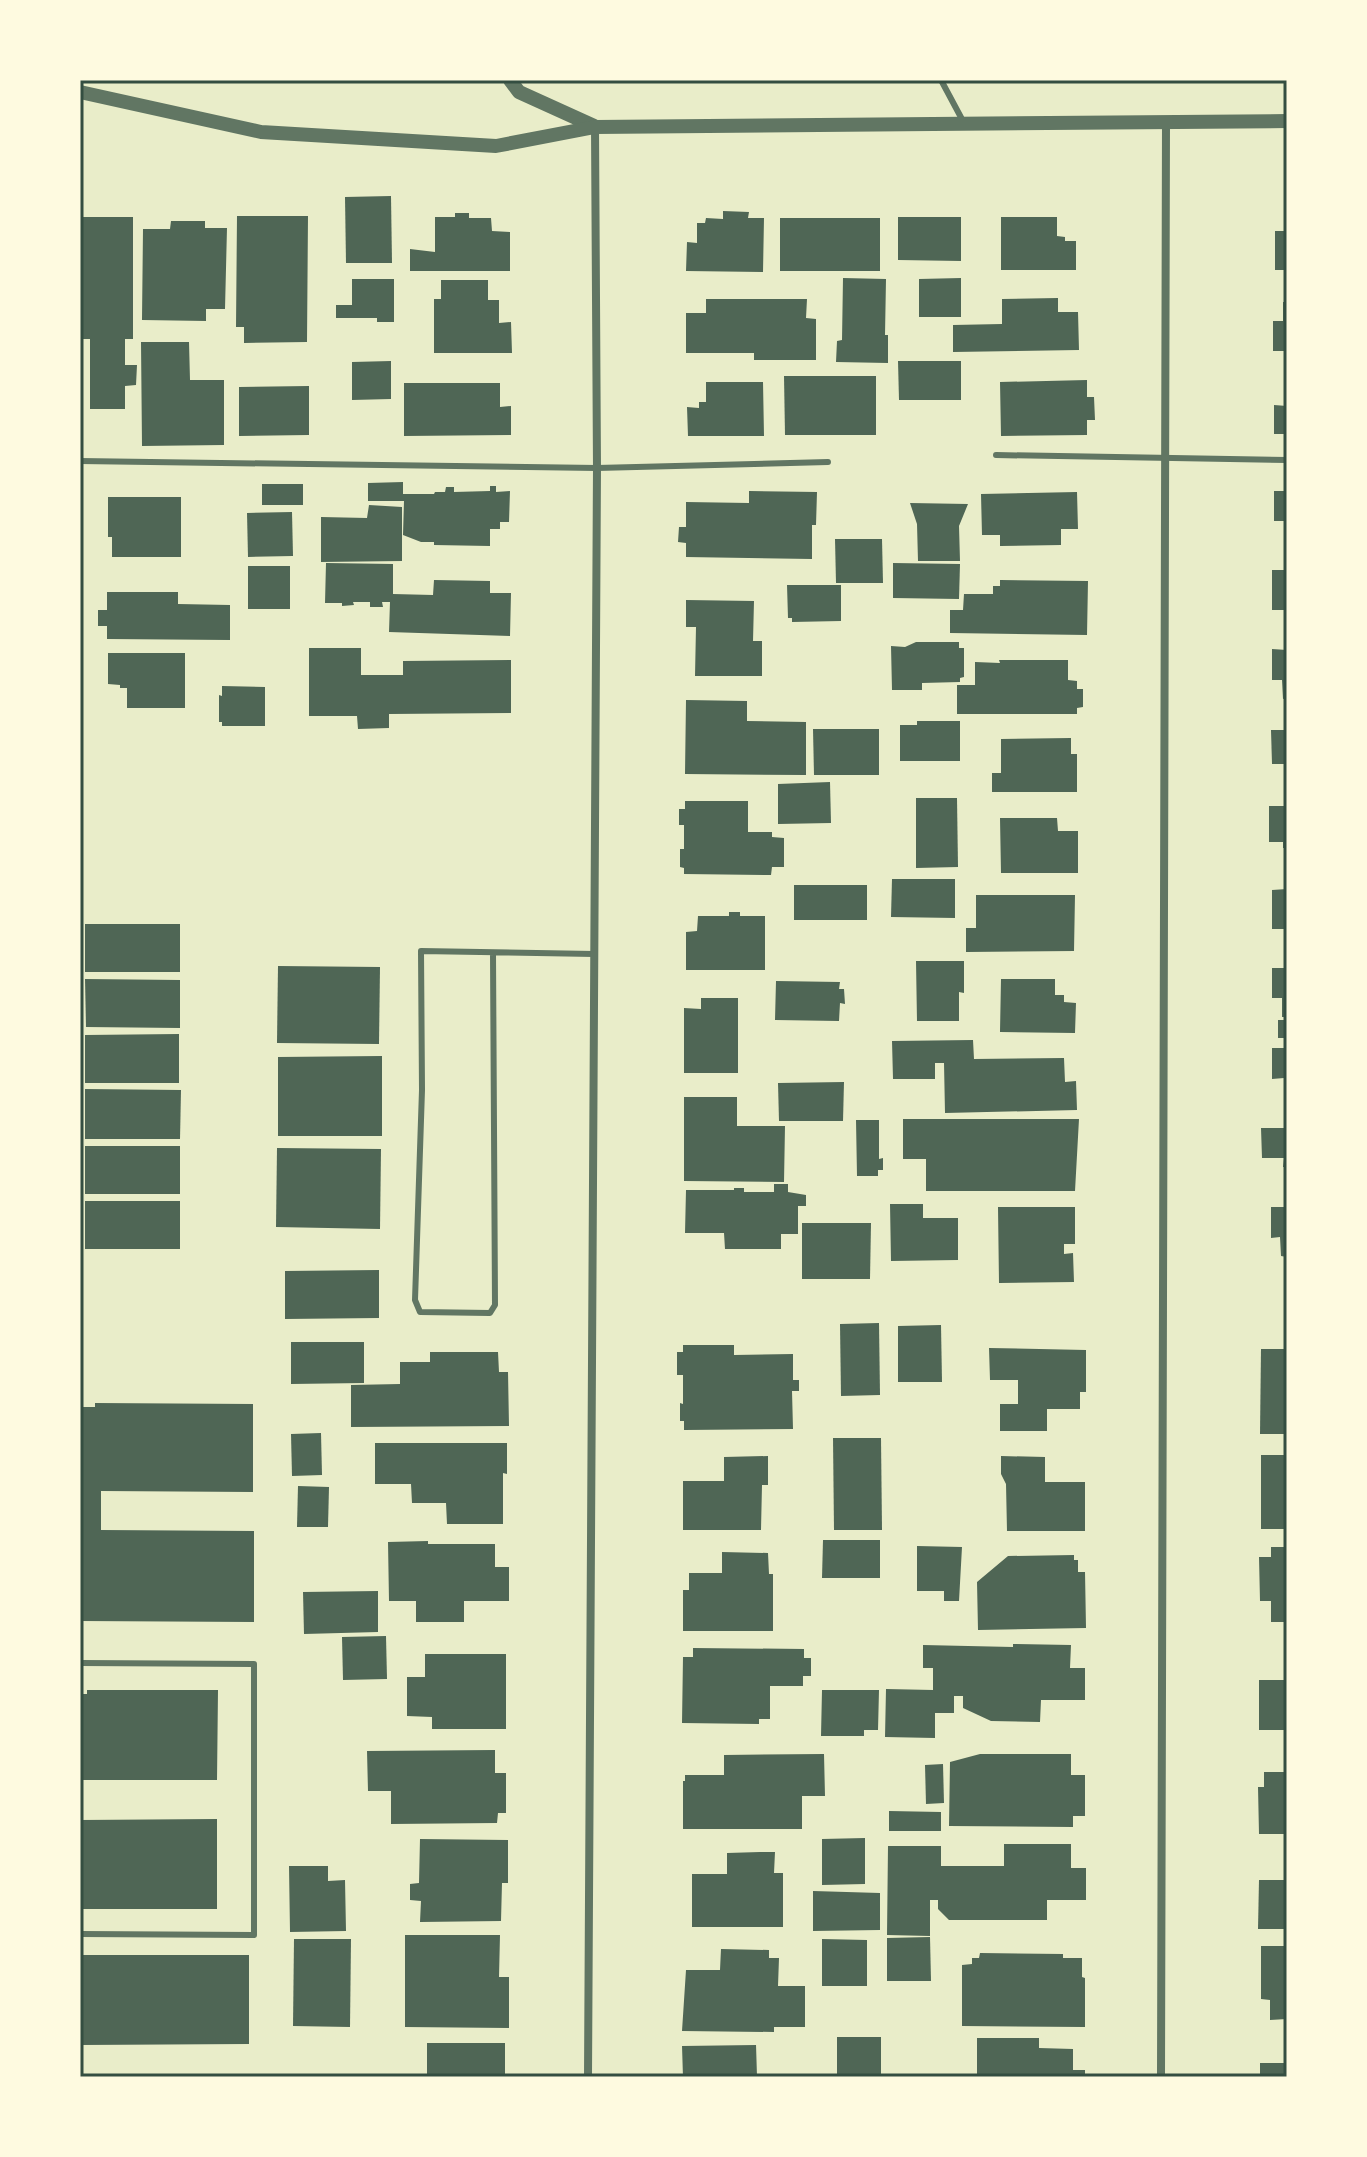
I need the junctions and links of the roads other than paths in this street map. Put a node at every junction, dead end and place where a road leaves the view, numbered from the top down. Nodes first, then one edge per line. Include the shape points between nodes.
1 (510, 80) edge
2 (941, 80) edge
3 (80, 92) edge
4 (1287, 121) edge
5 (1166, 123) junction
6 (965, 125) junction
7 (595, 127) junction
8 (996, 455) dead end
9 (1167, 460) junction
10 (1287, 460) edge
11 (80, 461) edge
12 (828, 462) dead end
13 (597, 468) junction
14 (493, 953) junction
15 (594, 954) junction
16 (80, 1663) edge
17 (80, 1934) edge
18 (588, 2077) edge
19 (1161, 2077) edge

1 - 7 street via 519,92
2 - 6 lane
3 - 7 street via 261,132 496,146
4 - 5 street
5 - 6 street
5 - 9 street
6 - 7 street
7 - 13 street
8 - 9 lane
9 - 10 lane
9 - 19 street
11 - 13 lane
12 - 13 lane
13 - 15 street
14 - 14 lane via 495,1305 490,1313 420,1312 415,1300 421,951
14 - 15 lane
15 - 18 street
16 - 17 lane via 254,1664 254,1935

